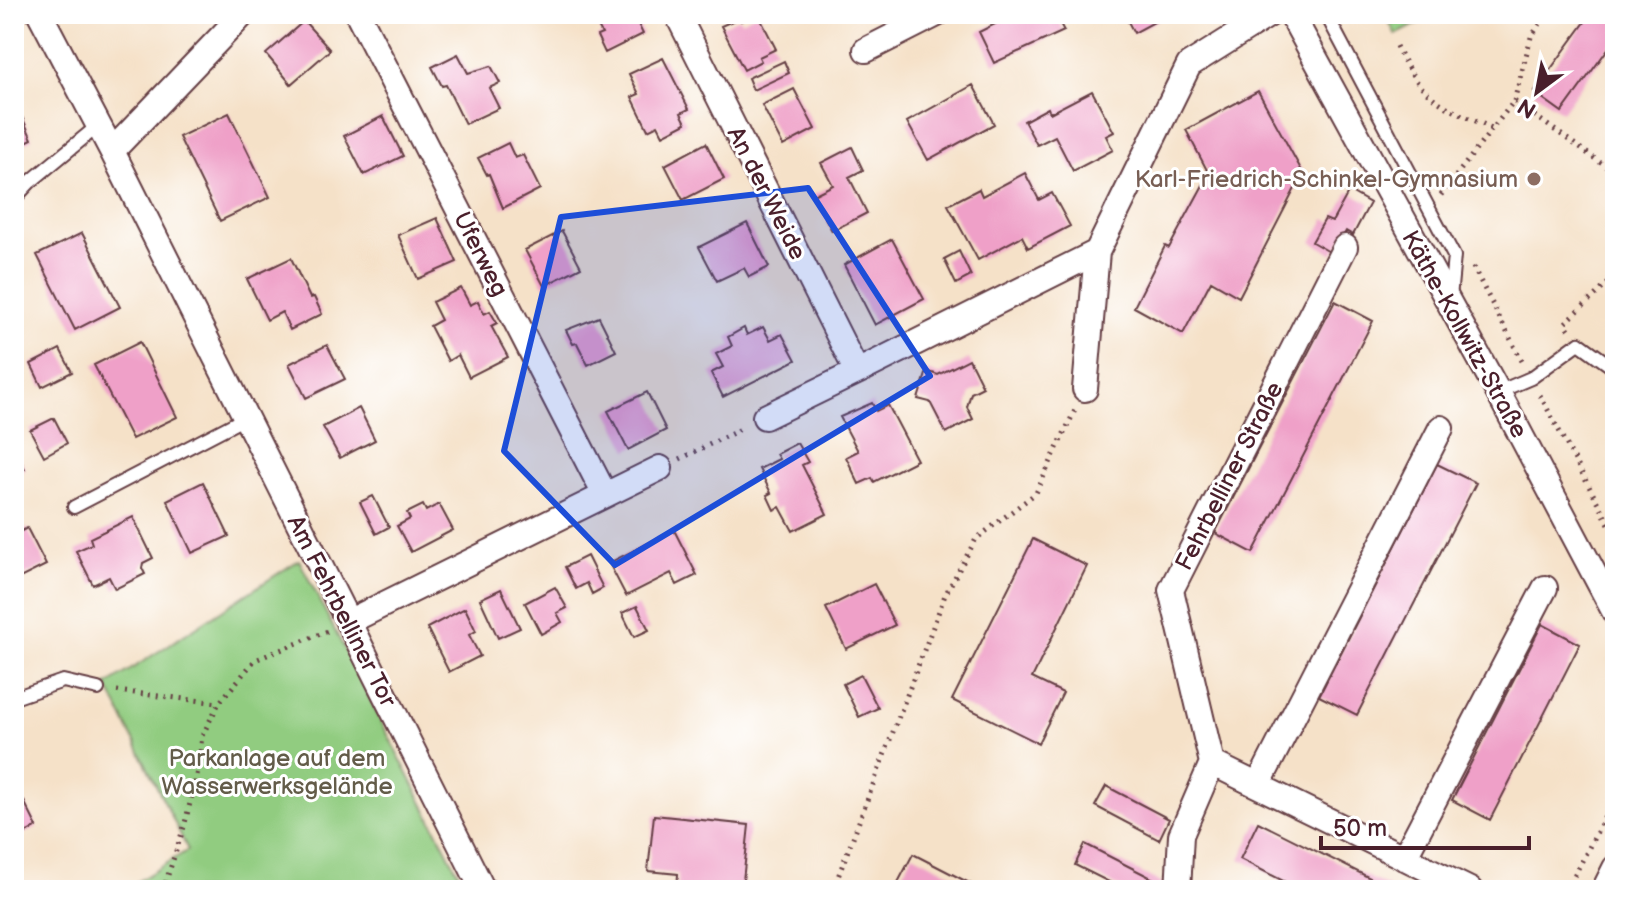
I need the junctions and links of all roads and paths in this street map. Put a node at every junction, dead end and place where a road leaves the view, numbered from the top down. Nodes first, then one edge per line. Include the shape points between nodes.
1 (40, 14) edge
2 (243, 14) edge
3 (358, 14) edge
4 (677, 14) edge
5 (937, 14) edge
6 (1270, 14) edge
7 (1291, 14) edge
8 (1326, 14) edge
9 (1547, 14) edge
10 (1396, 46) dead end
11 (866, 50) dead end
12 (1514, 101) junction
13 (99, 125) junction
14 (1492, 128) junction
15 (112, 151) junction
16 (1615, 173) edge
17 (1431, 186) dead end
18 (14, 199) edge
19 (1345, 247) dead end
20 (1097, 252) junction
21 (1467, 254) dead end
22 (1615, 277) edge
23 (1449, 305) junction
24 (1579, 343) junction
25 (1615, 369) edge
26 (857, 372) junction
27 (1531, 378) junction
28 (1085, 389) joint
29 (1498, 392) junction
30 (765, 417) joint
31 (245, 418) junction
32 (1441, 428) dead end
33 (660, 468) joint
34 (605, 495) junction
35 (74, 507) dead end
36 (1615, 535) edge
37 (1545, 588) dead end
38 (1615, 613) edge
39 (348, 622) junction
40 (98, 689) joint
41 (14, 698) edge
42 (219, 703) junction
43 (1212, 763) junction
44 (1258, 785) junction
45 (1615, 797) edge
46 (1404, 858) junction
47 (1615, 868) edge
48 (163, 890) edge
49 (483, 890) edge
50 (833, 890) edge
51 (1178, 890) edge
52 (1469, 890) edge
53 (1567, 890) edge
54 (1604, 890) edge

1 - 13 street, Am Fehrbelliner Tor
2 - 15 street
3 - 34 street, Uferweg
4 - 26 street, An der Weide
5 - 11 street
6 - 20 street via 1189,65
7 - 23 street, Käthe-Kollwitz-Straße
8 - 23 lane via 1454,256
9 - 12 path via 1531,37
10 - 14 path via 1412,78 1429,96
12 - 14 path
12 - 16 path
13 - 15 street, Am Fehrbelliner Tor
13 - 18 lane
14 - 17 path via 1438,199
15 - 31 street, Am Fehrbelliner Tor
19 - 43 street, Fehrbelliner Straße via 1171,590
20 - 26 street
20 - 28 street
21 - 27 path
22 - 24 path via 1565,323
23 - 29 street, Käthe-Kollwitz-Straße
24 - 25 lane
24 - 27 lane
26 - 30 street
27 - 29 lane
27 - 36 path
28 - 50 path via 1036,493 976,539 945,595
29 - 38 street, Käthe-Kollwitz-Straße
30 - 33 path
31 - 35 lane
31 - 39 street, Am Fehrbelliner Tor
32 - 44 street
33 - 34 street
34 - 39 street
37 - 46 street
39 - 42 path via 255,660
39 - 49 street, Am Fehrbelliner Tor
40 - 41 lane via 63,681
40 - 42 path
42 - 48 path via 202,736 184,827
43 - 44 street
43 - 51 street via 1181,835
44 - 46 street
45 - 53 path
46 - 52 street
47 - 54 street

